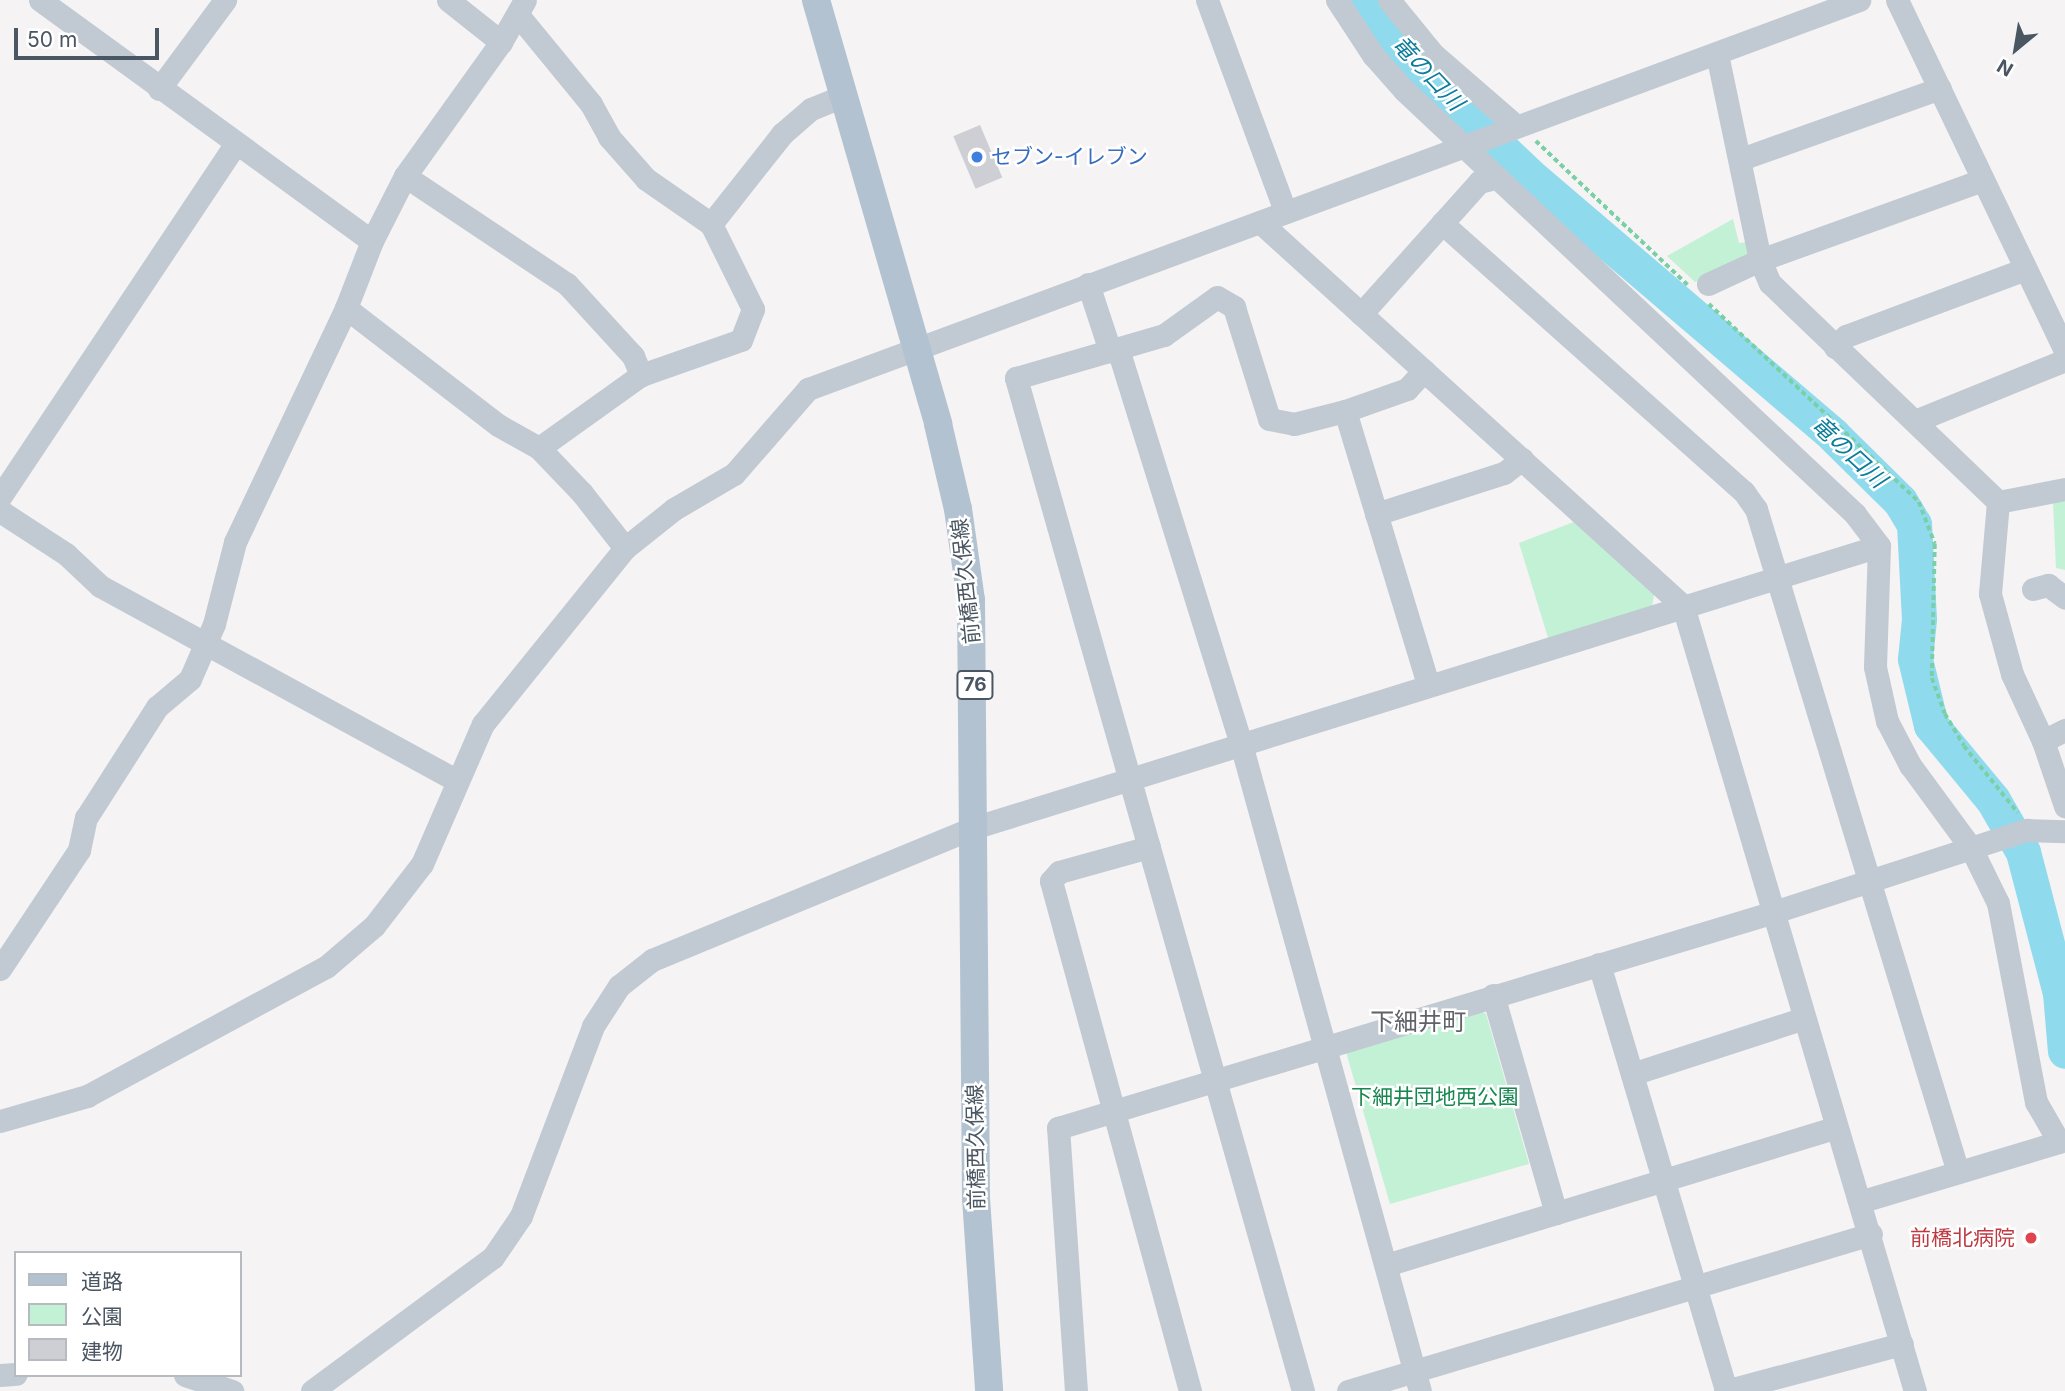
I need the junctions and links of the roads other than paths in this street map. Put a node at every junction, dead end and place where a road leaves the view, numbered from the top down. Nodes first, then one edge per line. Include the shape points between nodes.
1 (40, 0) edge
2 (225, 0) edge
3 (448, 0) edge
4 (816, 0) edge
5 (1207, 0) edge
6 (1337, 0) edge
7 (1390, 0) edge
8 (1859, 0) edge
9 (1897, 0) edge
10 (521, 8) edge
11 (501, 42) junction
12 (1717, 54) junction
13 (1940, 88) junction
14 (159, 89) junction
15 (843, 96) junction
16 (1510, 127) junction
17 (1463, 144) junction
18 (235, 145) junction
19 (1741, 159) junction
20 (405, 176) junction
21 (1495, 178) junction
22 (1982, 180) junction
23 (1285, 211) junction
24 (1260, 222) junction
25 (1442, 223) junction
26 (711, 224) junction
27 (372, 241) junction
28 (1760, 260) junction
29 (2025, 269) junction
30 (1088, 284) junction
31 (1708, 284) dead end
32 (346, 308) junction
33 (1361, 314) junction
34 (1835, 346) junction
35 (918, 347) junction
36 (1114, 350) junction
37 (2065, 351) edge
38 (2065, 360) edge
39 (1424, 371) junction
40 (641, 375) junction
41 (1345, 411) junction
42 (1915, 421) junction
43 (539, 448) junction
44 (1522, 459) junction
45 (2065, 489) edge
46 (0, 496) edge
47 (1998, 502) junction
48 (0, 511) edge
49 (1376, 514) junction
50 (1879, 546) junction
51 (625, 548) junction
52 (1777, 577) junction
53 (2033, 589) dead end
54 (2065, 598) edge
55 (1684, 606) junction
56 (203, 644) junction
57 (1428, 685) junction
58 (2065, 730) edge
59 (2043, 741) junction
60 (1241, 744) junction
61 (1129, 779) junction
62 (457, 781) junction
63 (2065, 806) edge
64 (974, 828) junction
65 (2065, 831) edge
66 (1149, 847) junction
67 (1977, 847) junction
68 (1870, 881) junction
69 (1774, 912) junction
70 (1599, 964) junction
71 (0, 969) edge
72 (1493, 995) junction
73 (1804, 1018) junction
74 (1324, 1045) junction
75 (1632, 1074) junction
76 (1214, 1079) junction
77 (1114, 1111) junction
78 (0, 1121) edge
79 (1836, 1127) junction
80 (2062, 1144) edge
81 (1958, 1172) junction
82 (1663, 1180) junction
83 (1862, 1202) junction
84 (1556, 1213) junction
85 (1871, 1234) junction
86 (1386, 1265) junction
87 (1695, 1287) junction
88 (1902, 1344) junction
89 (191, 1377) edge
90 (1418, 1381) edge
91 (232, 1391) edge
92 (312, 1391) edge
93 (989, 1391) edge
94 (1076, 1391) edge
95 (1190, 1391) edge
96 (1303, 1391) edge
97 (1349, 1391) edge
98 (1726, 1391) edge
99 (1915, 1391) edge

1 - 14 street
2 - 14 street
3 - 11 street
4 - 15 main road, 前橋西久保線 / 76
5 - 23 street
6 - 17 street via 1373,55
7 - 16 street via 1433,54
8 - 12 street
9 - 13 street
10 - 11 street
10 - 26 street via 591,104 608,137 646,179
11 - 20 street
12 - 16 street
12 - 19 street
13 - 19 street
13 - 22 street
14 - 18 street
15 - 26 street via 811,109 782,134
15 - 35 main road, 前橋西久保線 / 76
16 - 17 street
17 - 21 street
17 - 23 street
18 - 27 street
18 - 46 street
19 - 28 street
20 - 27 street
20 - 40 street via 567,284 633,356
21 - 25 street via 1479,182
21 - 50 street via 1855,514
22 - 28 street
22 - 29 street
23 - 24 street
24 - 30 street
24 - 33 street
25 - 33 street
25 - 52 street via 1744,492 1756,509
26 - 40 street via 753,309 751,322 741,340
27 - 32 street
28 - 31 street
28 - 34 street via 1770,283
29 - 34 street via 1846,336
29 - 37 street
30 - 35 street
30 - 36 street
32 - 43 street via 498,425
32 - 56 street via 234,542 214,624
33 - 39 street
34 - 42 street
35 - 51 street via 808,389 734,474 674,509
35 - 64 main road, 前橋西久保線 / 76 via 958,509 971,600
36 - 41 street via 1164,335 1217,297 1234,307 1269,419 1294,425
36 - 60 street
36 - 61 street via 1016,378
38 - 42 street
39 - 41 street via 1407,388
39 - 44 street
40 - 43 street
41 - 49 street
42 - 47 street
43 - 51 street
44 - 49 street via 1504,473
44 - 55 street
45 - 47 street
47 - 59 street via 1990,594 2012,674
48 - 56 street via 66,554 100,586
49 - 57 street
50 - 52 street
50 - 67 street via 1875,667 1887,721 1910,765
51 - 62 street via 483,724
52 - 55 street
52 - 68 street
53 - 54 street via 2048,585
55 - 57 street
55 - 69 street
56 - 62 street
56 - 71 street via 190,679 157,707 86,818 79,850
57 - 60 street
58 - 59 street
59 - 63 street
60 - 61 street
60 - 74 street
61 - 64 street
61 - 66 street
62 - 78 street via 422,864 374,926 326,967 87,1096
64 - 92 street via 652,960 619,986 593,1026 521,1216 493,1257
64 - 93 main road, 前橋西久保線 / 76 via 976,1198
65 - 67 street via 2027,830
66 - 76 street
66 - 77 street via 1059,872 1051,881
67 - 68 street
67 - 80 street via 1998,903 2036,1102
68 - 69 street
68 - 81 street
69 - 70 street
69 - 73 street
70 - 72 street
70 - 75 street
72 - 74 street
72 - 84 street
73 - 75 street
73 - 79 street
74 - 76 street
74 - 86 street
75 - 82 street
76 - 77 street
76 - 96 street
77 - 94 street via 1058,1128
77 - 95 street
79 - 82 street
79 - 83 street
80 - 81 street
81 - 83 street
82 - 84 street
82 - 87 street
83 - 85 street
84 - 86 street
85 - 87 street
85 - 88 street
86 - 90 street
87 - 90 street
87 - 98 street
88 - 98 street
88 - 99 street
89 - 91 street
90 - 97 street

